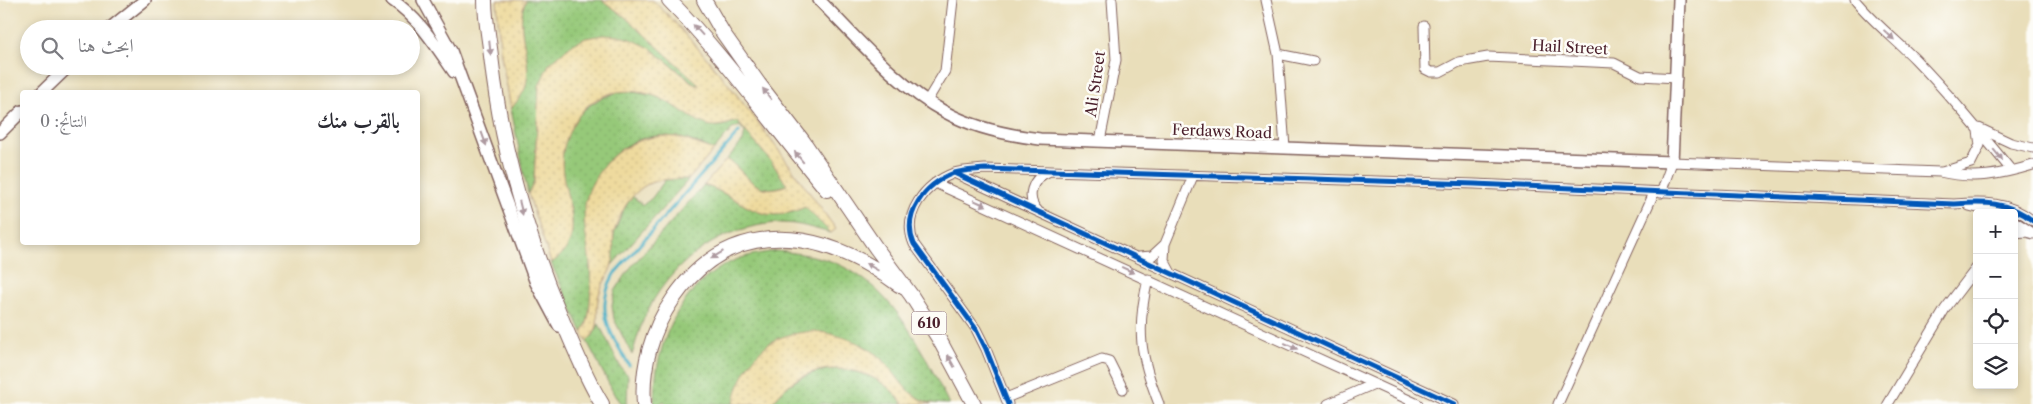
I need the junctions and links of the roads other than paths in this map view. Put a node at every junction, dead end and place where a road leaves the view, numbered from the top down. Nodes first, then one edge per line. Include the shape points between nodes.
1 (145, 0) edge
2 (392, 0) edge
3 (423, 0) edge
4 (485, 0) edge
5 (669, 0) edge
6 (704, 0) edge
7 (819, 0) edge
8 (953, 0) edge
9 (1112, 0) edge
10 (1266, 0) edge
11 (1679, 0) edge
12 (1855, 0) edge
13 (120, 20) edge
14 (415, 20) edge
15 (420, 26) edge
16 (1424, 26) dead end
17 (1278, 54) junction
18 (1313, 61) dead end
19 (60, 75) edge
20 (1677, 78) junction
21 (44, 90) edge
22 (467, 93) junction
23 (927, 101) junction
24 (20, 113) edge
25 (1976, 128) junction
26 (0, 132) edge
27 (1100, 141) junction
28 (1285, 148) junction
29 (2033, 148) edge
30 (1672, 162) junction
31 (2033, 165) edge
32 (2011, 170) junction
33 (1051, 171) junction
34 (1940, 172) junction
35 (954, 173) junction
36 (1193, 176) junction
37 (935, 183) junction
38 (1658, 193) junction
39 (1954, 204) junction
40 (1976, 208) joint
41 (1980, 209) edge
42 (1039, 212) junction
43 (2019, 214) edge
44 (2033, 221) edge
45 (2018, 224) edge
46 (2018, 233) edge
47 (2033, 233) edge
48 (1165, 244) junction
49 (876, 248) junction
50 (1135, 256) junction
51 (1973, 272) edge
52 (1171, 273) junction
53 (1148, 279) junction
54 (911, 295) junction
55 (1272, 320) junction
56 (1266, 334) junction
57 (586, 376) junction
58 (1374, 384) junction
59 (1123, 389) dead end
60 (1007, 401) edge
61 (602, 404) edge
62 (644, 404) edge
63 (974, 404) edge
64 (1159, 404) edge
65 (1328, 404) edge
66 (1418, 404) edge
67 (1454, 404) edge
68 (1558, 404) edge
69 (1888, 404) edge

1 - 13 street
2 - 14 street
3 - 22 street via 451,52
4 -> 57 main road via 495,91 523,217 545,280
49 -> 5 main road via 720,56
49 -> 6 main road via 803,141 728,40
7 - 23 street, Ferdaws Road via 903,83
8 - 23 street via 945,71
9 - 27 street, Ali Street via 1116,60
10 - 17 street
11 - 20 street
12 -> 25 street via 1946,91
15 - 22 street
16 - 20 street, Hail Street via 1425,69 1431,72 1440,72 1459,62 1488,57 1614,63 1640,76
17 - 18 street
17 - 28 street
19 - 21 street
20 - 30 street
22 -> 57 street via 536,283
23 - 27 street, Ferdaws Road via 960,120 1011,136
24 - 26 street
25 - 29 street via 2011,143
25 -> 32 street
25 - 34 street via 1980,145 1971,163
27 - 28 street, Ferdaws Road
28 - 30 street, Ferdaws Road
30 - 34 street
30 - 38 street
31 - 32 street
32 - 34 street via 1980,177
33 - 35 street via 985,169
33 - 36 street
33 - 42 street via 1039,176 1032,186 1031,201
35 - 37 street
35 - 42 street
36 - 38 street
36 - 48 street
37 -> 53 street
37 - 60 street via 916,204 909,226 910,236 976,330
38 - 39 street
38 - 68 street
39 - 40 street
39 - 43 street via 1991,202
40 - 41 street
42 - 50 street
43 - 44 street
45 - 47 street
46 - 47 street
48 - 50 street via 1152,256
48 - 52 street via 1164,260
49 - 54 main road, 610
50 - 52 street
51 - 69 street via 1945,309
52 - 55 street
53 - 56 street
53 - 64 street via 1140,330 1142,355
54 -> 62 main road via 849,254 816,244 790,239 740,244 717,254 699,268 683,284 665,311 646,366
63 -> 54 main road, 610
55 - 56 street
55 - 67 street
56 -> 58 street
57 - 61 main road
58 - 65 street
58 - 66 street
59 - 60 street via 1109,361 1102,359

